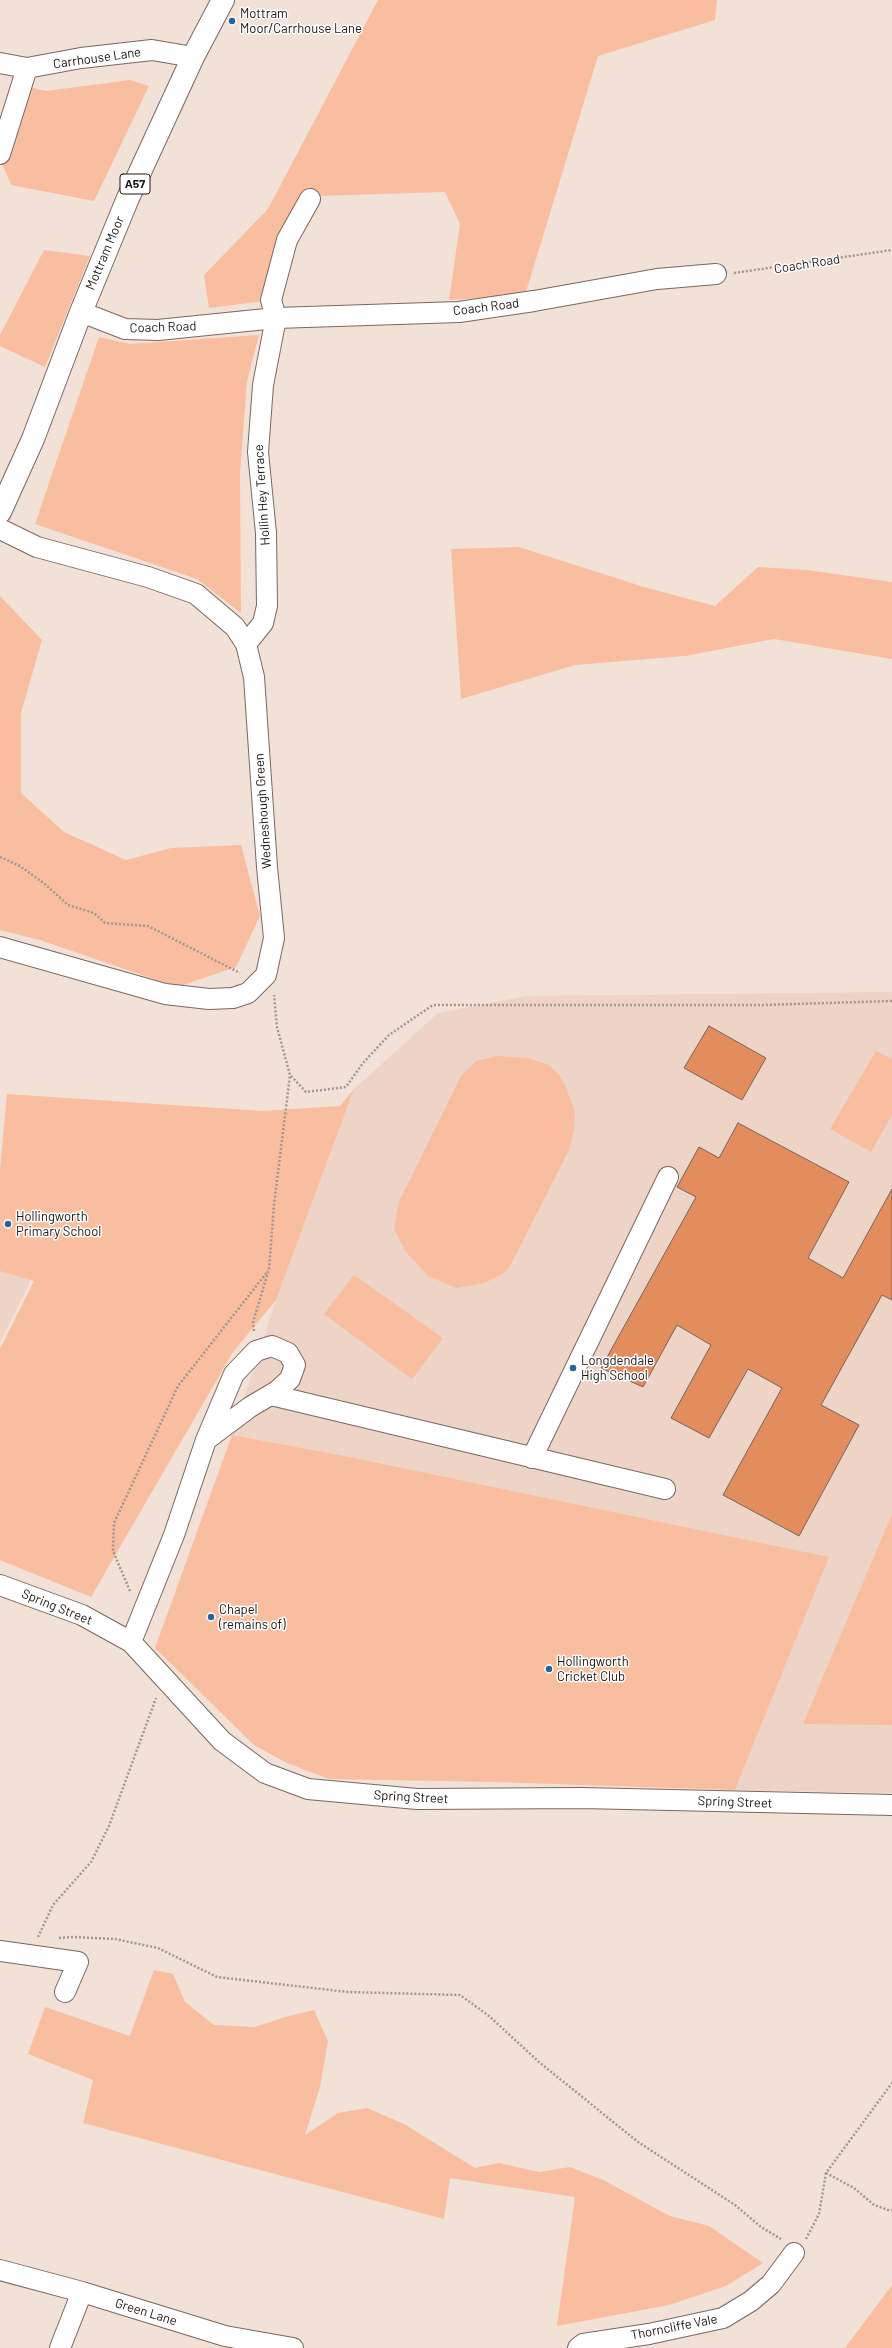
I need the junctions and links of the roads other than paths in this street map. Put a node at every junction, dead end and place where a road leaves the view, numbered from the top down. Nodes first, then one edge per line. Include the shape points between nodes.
1 (223, 0) edge
2 (193, 57) junction
3 (0, 62) edge
4 (27, 68) junction
5 (0, 154) edge
6 (310, 199) dead end
7 (716, 274) road end
8 (81, 312) junction
9 (276, 318) junction
10 (0, 512) edge
11 (0, 529) edge
12 (246, 644) junction
13 (0, 947) edge
14 (668, 1178) dead end
15 (271, 1395) junction
16 (206, 1440) junction
17 (532, 1458) junction
18 (665, 1489) dead end
19 (0, 1585) edge
20 (131, 1642) junction
21 (892, 1805) edge
22 (0, 1951) edge
23 (65, 1992) dead end
24 (797, 2250) road end
25 (0, 2270) edge
26 (82, 2292) junction
27 (60, 2348) edge
28 (293, 2348) edge
29 (578, 2348) edge

1 - 2 highway, Mottram Moor / A57
2 - 4 street, Carrhouse Lane via 152,50 81,58
2 - 8 highway, Mottram Moor / A57 via 128,198
3 - 4 street, Carrhouse Lane
4 - 5 street
6 - 9 street via 287,240 271,300
7 - 9 street, Coach Road via 657,279 459,312
8 - 9 street, Coach Road via 125,329 171,328
8 - 10 highway, Mottram Moor / A57 via 33,439
9 - 12 street, Hollin Hey Terrace via 263,385 258,452 266,533 267,606 263,623
11 - 12 street, Wedneshough Green via 37,547 148,577 196,594 235,627
12 - 13 street, Wedneshough Green via 254,677 274,938 266,975 248,993 233,998 210,999 166,994
14 - 17 street
15 - 16 street via 250,1407
15 - 16 street via 290,1379 295,1365 288,1353 272,1346 256,1351 234,1374
15 - 17 street
16 - 20 street via 174,1535
17 - 18 street
19 - 20 street, Spring Street via 82,1615
20 - 21 street, Spring Street via 222,1741 265,1773 308,1789 417,1800 582,1798
22 - 23 street via 78,1962
24 - 29 street, Thorncliffe Vale via 771,2284 751,2301 723,2318 648,2334 583,2344
25 - 26 street, Green Lane
26 - 27 street
26 - 28 street, Green Lane via 225,2336

